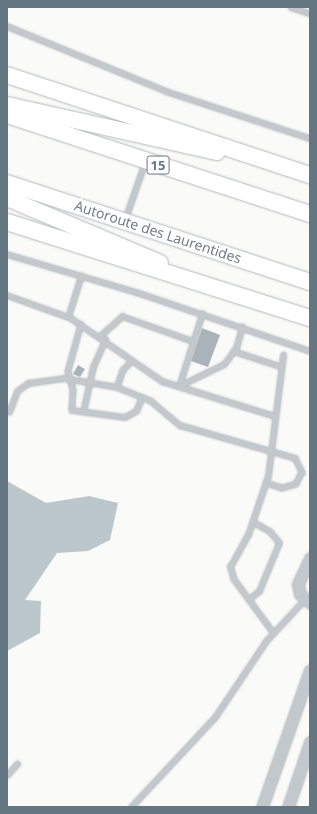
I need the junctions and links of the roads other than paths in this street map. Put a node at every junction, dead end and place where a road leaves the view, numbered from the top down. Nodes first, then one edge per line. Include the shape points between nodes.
1 (291, 7) edge
2 (310, 13) edge
3 (7, 26) edge
4 (7, 75) edge
5 (7, 105) edge
6 (7, 114) edge
7 (310, 138) edge
8 (146, 161) junction
9 (268, 161) junction
10 (310, 175) edge
11 (7, 183) edge
12 (7, 198) edge
13 (310, 214) edge
14 (124, 221) junction
15 (7, 222) edge
16 (7, 254) edge
17 (81, 276) junction
18 (192, 279) junction
19 (310, 282) edge
20 (7, 295) edge
21 (202, 314) junction
22 (68, 317) junction
23 (310, 318) edge
24 (81, 324) junction
25 (242, 328) junction
26 (100, 336) junction
27 (105, 340) junction
28 (193, 342) junction
29 (310, 351) edge
30 (233, 352) junction
31 (283, 356) dead end
32 (132, 361) junction
33 (280, 366) junction
34 (70, 379) junction
35 (91, 381) junction
36 (179, 386) junction
37 (116, 387) junction
38 (142, 397) junction
39 (9, 412) dead end
40 (83, 412) junction
41 (276, 416) junction
42 (272, 452) junction
43 (266, 483) junction
44 (253, 522) junction
45 (310, 558) edge
46 (249, 600) junction
47 (307, 601) edge
48 (273, 633) junction
49 (310, 670) edge
50 (310, 742) edge
51 (17, 764) dead end
52 (7, 776) edge
53 (131, 807) edge
54 (262, 807) edge
55 (288, 807) edge

1 - 2 lane
3 - 7 lane via 166,91
4 - 9 highway
5 - 9 highway via 173,145
6 - 8 highway, 15
8 - 13 highway, 15
8 - 14 lane
9 - 10 highway
11 - 14 highway, Autoroute des Laurentides
12 - 18 highway via 133,249
14 - 19 highway, Autoroute des Laurentides
15 - 18 highway
16 - 17 lane
17 - 21 lane
17 - 22 lane
18 - 23 highway
20 - 22 lane
21 - 25 lane
21 - 28 lane
22 - 24 lane
24 - 26 lane
24 - 34 lane via 68,372
25 - 29 lane
25 - 30 lane
26 - 27 lane
26 - 28 lane via 122,316
27 - 32 lane
27 - 35 lane via 97,355
28 - 36 lane
30 - 33 lane
30 - 36 lane via 219,368
31 - 33 lane
32 - 36 lane via 154,377
32 - 37 lane via 123,370
33 - 41 lane
34 - 35 lane
34 - 39 lane via 24,384
34 - 40 lane via 72,410
35 - 37 lane via 112,389
35 - 40 lane
36 - 41 lane
37 - 38 lane
38 - 40 lane via 130,416
38 - 42 lane via 186,429 228,436
41 - 42 lane
42 - 43 lane
42 - 43 lane via 295,458 302,476 290,487
43 - 44 lane
44 - 46 lane via 230,567 234,580
44 - 46 lane via 270,532 279,543 259,591
45 - 47 street via 298,580
46 - 48 lane
47 - 48 lane
48 - 53 lane via 215,717
49 - 54 street
50 - 55 street
51 - 52 lane

